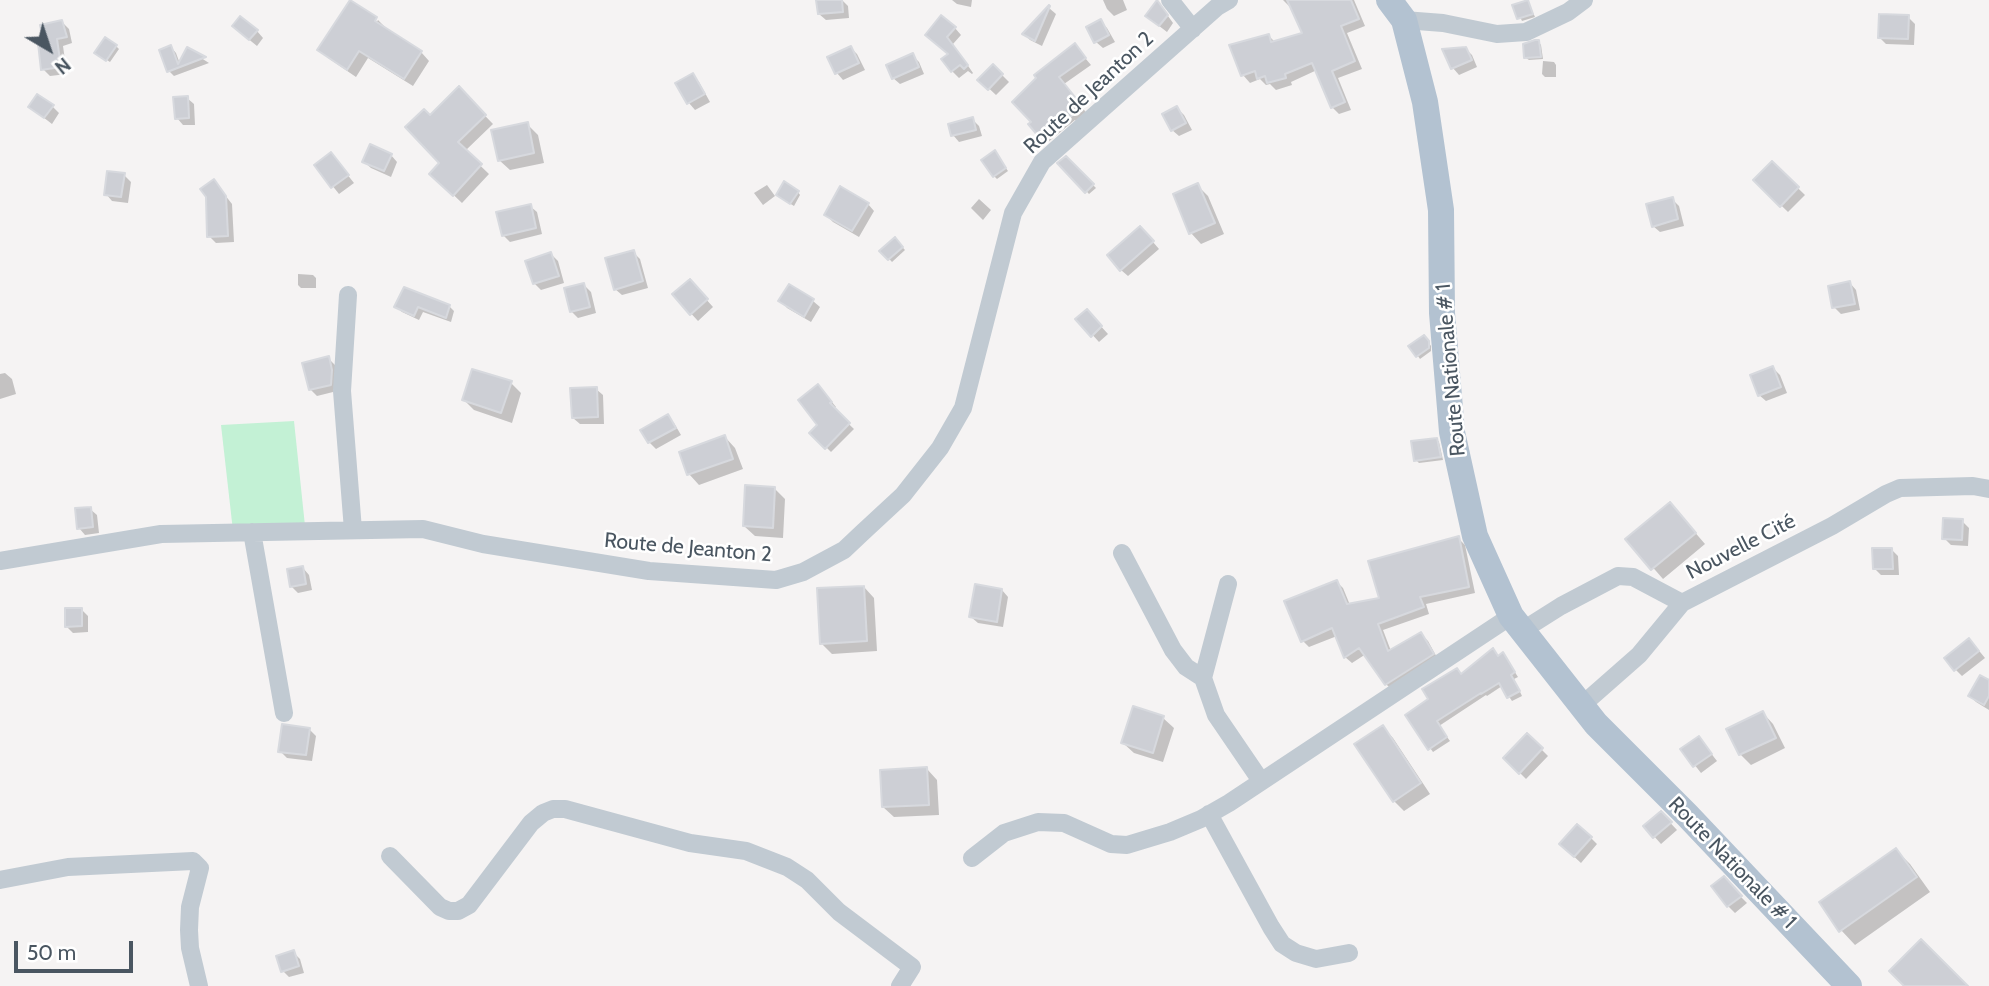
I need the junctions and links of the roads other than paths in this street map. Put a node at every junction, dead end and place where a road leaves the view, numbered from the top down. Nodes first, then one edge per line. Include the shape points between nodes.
1 (1170, 0) edge
2 (1229, 0) edge
3 (1584, 0) edge
4 (1396, 10) edge
5 (1193, 29) junction
6 (348, 295) dead end
7 (1989, 489) edge
8 (353, 530) junction
9 (252, 532) junction
10 (1122, 553) dead end
11 (0, 561) edge
12 (1228, 584) dead end
13 (1682, 603) junction
14 (1517, 623) junction
15 (1203, 678) junction
16 (1581, 706) junction
17 (284, 713) dead end
18 (1261, 781) junction
19 (1209, 814) junction
20 (390, 856) dead end
21 (972, 858) dead end
22 (0, 880) edge
23 (1349, 954) dead end
24 (902, 985) edge
25 (199, 986) edge
26 (1849, 986) edge

1 - 5 street
2 - 5 street, Route de Jeanton 2
3 - 4 street via 1526,32 1497,34
4 - 14 main road, Route Nationale # 1 via 1425,102 1441,210 1442,313 1452,432 1475,536
5 - 8 street, Route de Jeanton 2 via 1042,162 1013,212 962,408 940,448 903,495 844,550 824,562 776,580 649,571 483,544 423,529
6 - 8 street via 342,391
7 - 13 street, Nouvelle Cité via 1900,488
8 - 9 street, Route de Jeanton 2
9 - 11 street, Route de Jeanton 2 via 161,534
9 - 17 street
10 - 15 street via 1173,650 1186,667
12 - 15 street
13 - 14 street, Nouvelle Cité via 1633,577 1618,576
13 - 16 street via 1639,655
14 - 16 main road, Route Nationale # 1
14 - 18 street
15 - 18 street via 1216,715
16 - 26 main road, Route Nationale # 1
18 - 19 street
19 - 21 street via 1127,845 1111,844 1064,823 1038,822 1004,833
19 - 23 street via 1282,944 1316,959
20 - 24 street via 440,907 458,911 469,905 531,823 553,809 746,852 787,866 912,967
22 - 25 street via 68,867 193,862 200,867 190,906 190,948

